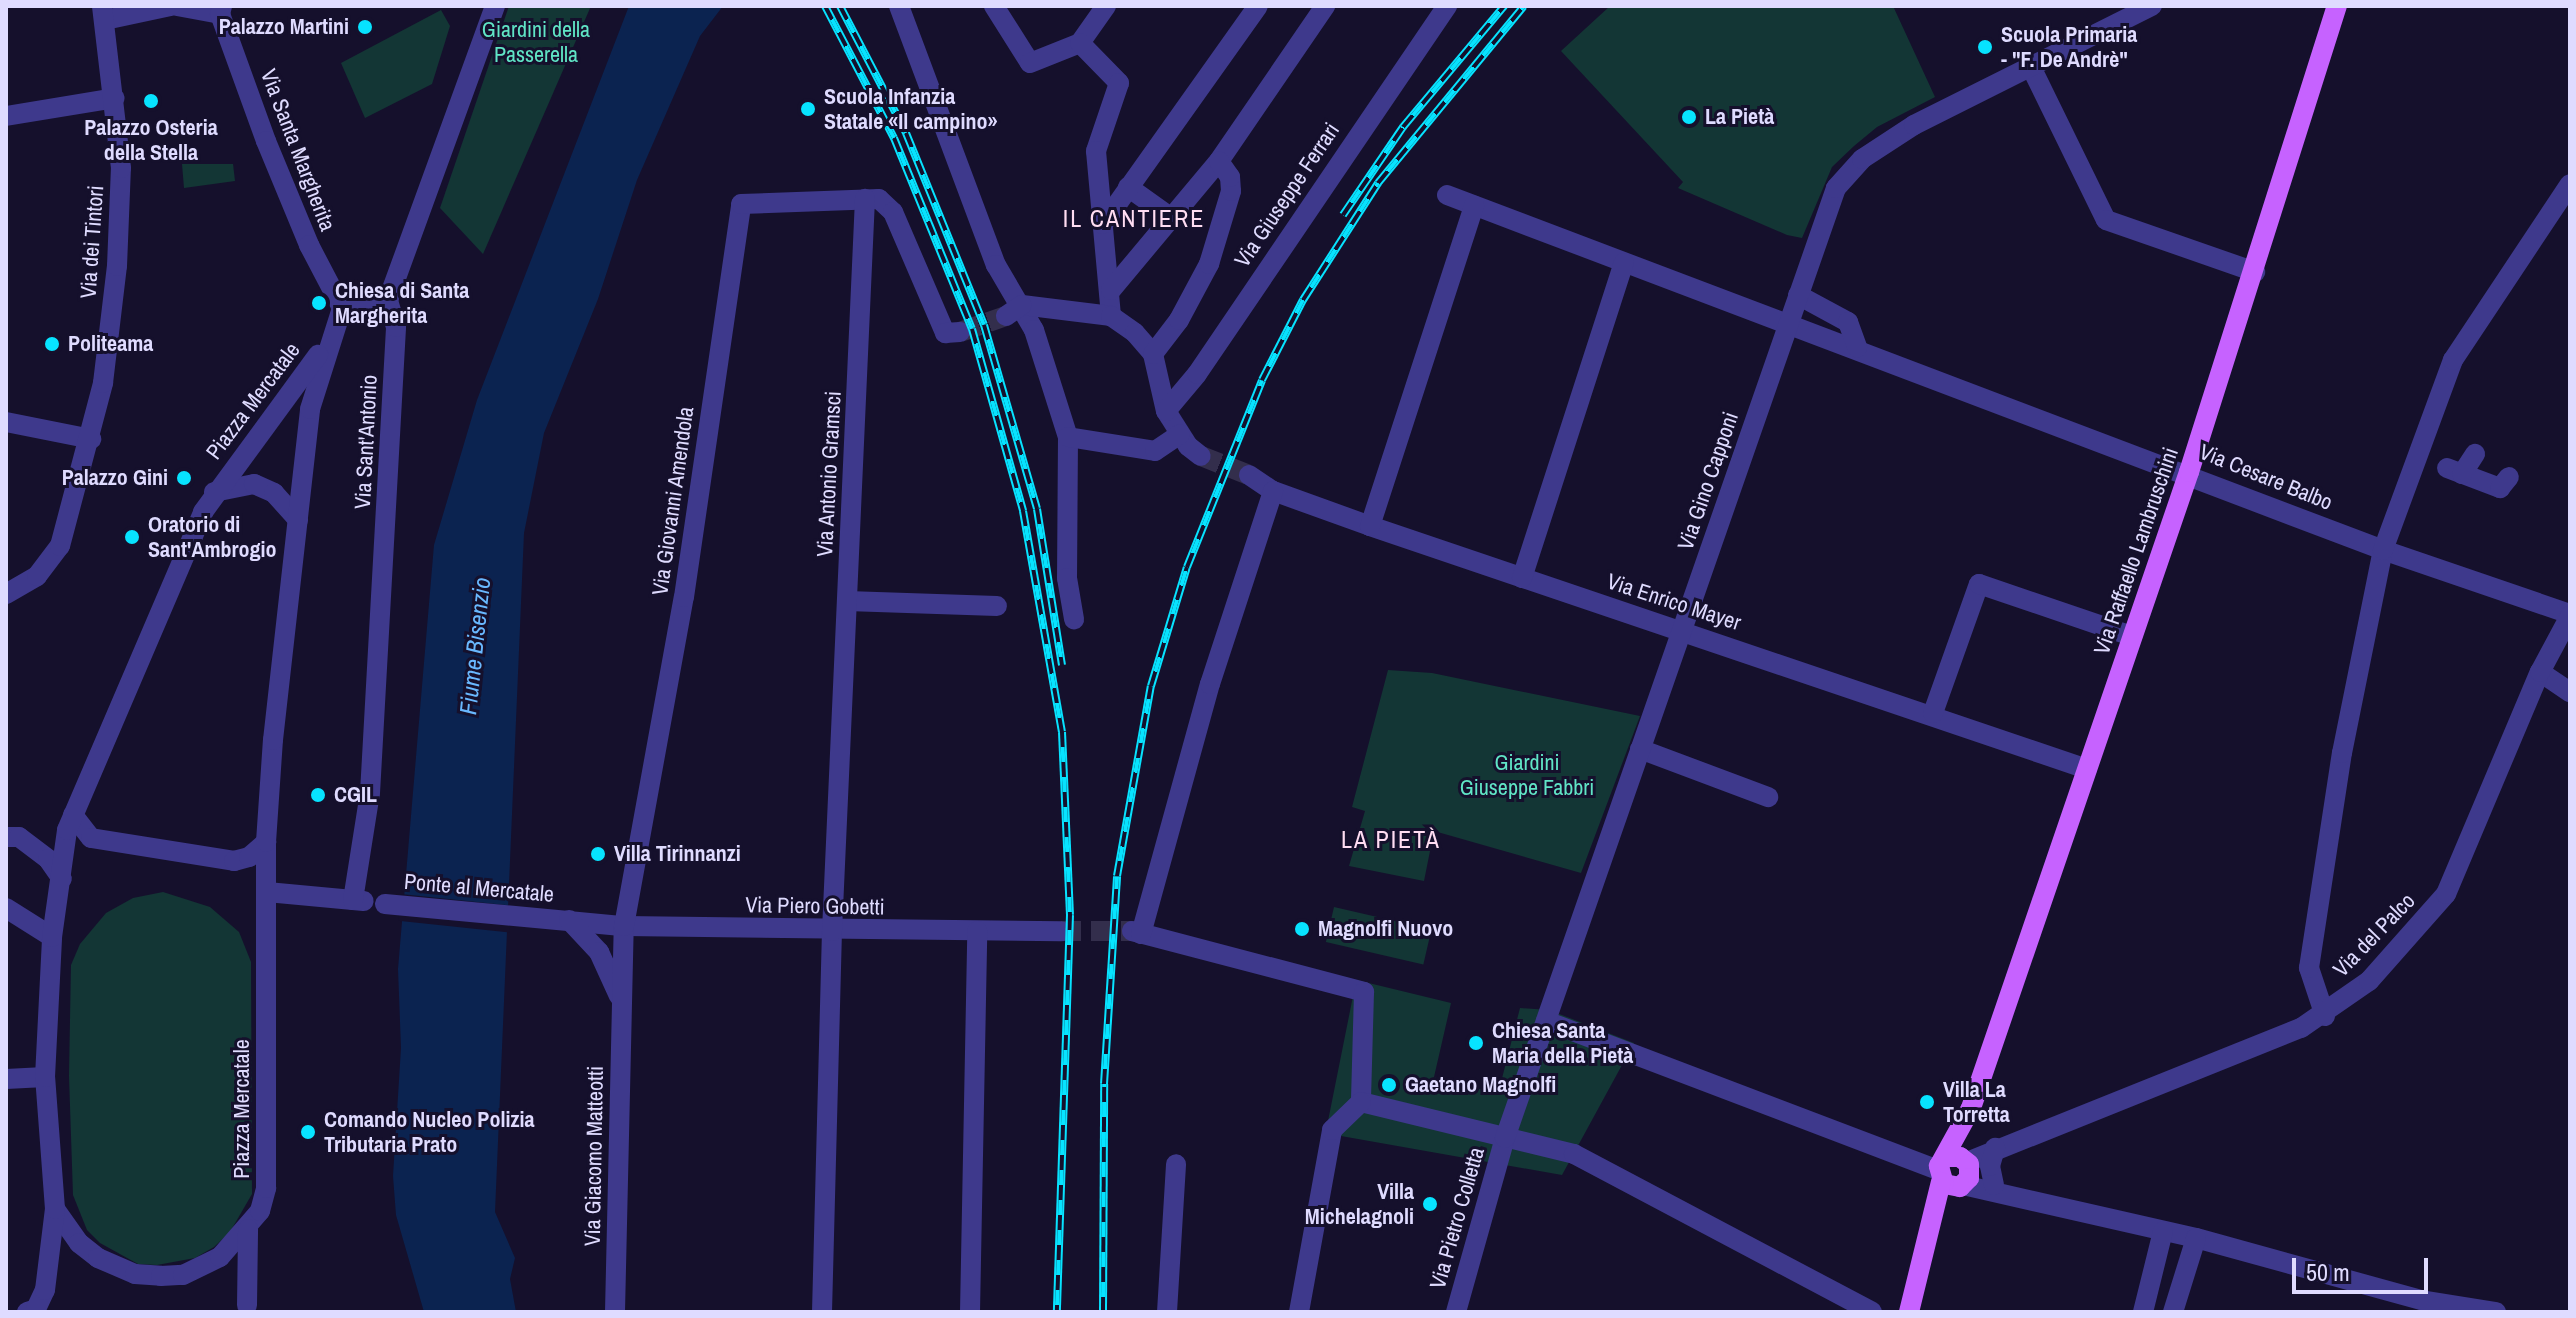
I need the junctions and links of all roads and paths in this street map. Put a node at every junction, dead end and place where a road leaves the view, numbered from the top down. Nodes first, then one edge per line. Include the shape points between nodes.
1 (174, 6) edge
2 (495, 6) edge
3 (899, 6) edge
4 (994, 6) edge
5 (1106, 6) edge
6 (1258, 6) edge
7 (1325, 6) edge
8 (1447, 6) edge
9 (2152, 6) edge
10 (2337, 6) edge
11 (221, 10) edge
12 (104, 13) edge
13 (1080, 43) junction
14 (2031, 67) junction
15 (115, 98) junction
16 (6, 116) edge
17 (1219, 161) junction
18 (2570, 184) edge
19 (1128, 187) junction
20 (1447, 195) dead end
21 (865, 199) junction
22 (1474, 205) junction
23 (2562, 214) edge
24 (1173, 219) junction
25 (1103, 224) junction
26 (1624, 263) junction
27 (2255, 272) junction
28 (1111, 290) junction
29 (1798, 295) junction
30 (388, 300) junction
31 (342, 308) junction
32 (1014, 310) junction
33 (1111, 316) junction
34 (1787, 327) junction
35 (960, 332) dead end
36 (330, 339) junction
37 (1857, 347) junction
38 (1153, 354) junction
39 (1166, 411) junction
40 (6, 422) edge
41 (1180, 434) junction
42 (1068, 437) junction
43 (91, 439) junction
44 (2475, 454) dead end
45 (1201, 456) tunnel mouth
46 (2189, 472) junction
47 (1249, 475) tunnel mouth
48 (2509, 477) dead end
49 (1273, 491) junction
50 (214, 492) junction
51 (298, 520) junction
52 (1370, 526) junction
53 (2383, 550) junction
54 (1522, 578) junction
55 (6, 594) edge
56 (847, 601) junction
57 (997, 606) dead end
58 (2570, 615) edge
59 (1074, 619) dead end
60 (1682, 629) junction
61 (2132, 636) junction
62 (2540, 672) junction
63 (2570, 692) edge
64 (1933, 713) junction
65 (1640, 749) junction
66 (2087, 769) junction
67 (1768, 797) dead end
68 (73, 815) junction
69 (6, 837) edge
70 (266, 842) junction
71 (62, 879) junction
72 (267, 892) junction
73 (385, 904) dead end
74 (6, 908) edge
75 (569, 920) junction
76 (624, 926) junction
77 (832, 931) junction
78 (977, 931) junction
79 (1061, 931) tunnel mouth
80 (52, 937) junction
81 (621, 1002) junction
82 (2325, 1016) junction
83 (1546, 1021) junction
84 (39, 1078) junction
85 (6, 1079) edge
86 (1361, 1102) junction
87 (1505, 1138) junction
88 (1995, 1148) junction
89 (1176, 1164) dead end
90 (1956, 1172) junction
91 (1996, 1189) junction
92 (55, 1209) junction
93 (248, 1229) junction
94 (2163, 1231) junction
95 (2196, 1238) junction
96 (247, 1305) dead end
97 (2421, 1306) edge
98 (32, 1310) edge
99 (615, 1312) edge
100 (822, 1312) edge
101 (970, 1312) edge
102 (1167, 1312) edge
103 (1299, 1312) edge
104 (1456, 1312) edge
105 (1872, 1312) edge
106 (1909, 1312) edge
107 (2143, 1312) edge
108 (2173, 1312) edge
109 (2496, 1312) edge

1 - 11 street
1 - 12 street
2 - 30 street
3 - 32 street
4 - 13 street via 1030,63
5 - 13 street
6 - 19 street
7 - 17 street
8 - 39 street, Via Giuseppe Ferrari via 1197,374
9 - 14 street, Via Gino Capponi
10 - 27 main road, Via Raffaello Lambruschini
11 - 31 street, Via Santa Margherita via 309,245
12 - 15 street, Via dei Tintori
13 - 25 street via 1119,83 1096,151
14 - 27 street via 2106,220
14 - 29 street, Via Gino Capponi via 1914,125 1862,159 1836,188
15 - 16 street
15 - 43 street, Via dei Tintori via 121,168 117,266
17 - 24 street
17 - 38 street via 1230,177 1231,191 1209,264 1179,320
18 - 23 street
19 - 24 street
19 - 25 street
20 - 22 street, Via Cesare Balbo
21 - 35 street via 879,199 893,212 945,333
21 - 56 street, Via Antonio Gramsci
21 - 76 street, Via Giovanni Amendola via 741,204 684,597
22 - 26 street, Via Cesare Balbo
22 - 52 street
23 - 53 street via 2453,360
24 - 28 street
25 - 28 street
26 - 34 street, Via Cesare Balbo
26 - 54 street
27 - 46 main road, Via Raffaello Lambruschini
28 - 33 street
29 - 34 street, Via Gino Capponi
29 - 37 street via 1848,322
30 - 31 street
30 - 72 street, Via Sant'Antonio via 396,327 371,777 358,901
31 - 36 street, Piazza Mercatale
32 - 33 street
32 - 42 street
33 - 38 street
34 - 37 street, Via Cesare Balbo
34 - 60 street, Via Gino Capponi
36 - 50 street, Piazza Mercatale
36 - 51 street, Piazza Mercatale via 310,409
37 - 46 street, Via Cesare Balbo
38 - 39 street
39 - 41 street
40 - 43 street
41 - 42 street via 1155,451
41 - 45 street
42 - 59 street via 1067,578
43 - 55 street, Via dei Tintori via 52,561
44 - 48 street via 2454,471 2500,488
46 - 53 street, Via Cesare Balbo
46 - 61 main road, Via Raffaello Lambruschini
47 - 49 street, Via Enrico Mayer
49 - 52 street, Via Enrico Mayer
49 - 86 street via 1136,932 1364,992
50 - 51 street, Piazza Mercatale via 254,484 274,493
50 - 68 street, Piazza Mercatale
51 - 70 street, Piazza Mercatale
52 - 54 street, Via Enrico Mayer
53 - 58 street, Via Cesare Balbo
53 - 82 street via 2342,753 2309,968
54 - 60 street, Via Enrico Mayer
56 - 57 street
56 - 77 street, Via Antonio Gramsci
58 - 62 street, Via del Palco
60 - 64 street, Via Enrico Mayer
60 - 65 street, Via Gino Capponi
61 - 64 street via 1979,584
61 - 66 main road, Via Raffaello Lambruschini
62 - 63 street
62 - 82 street, Via del Palco via 2446,894 2369,981
64 - 66 street, Via Enrico Mayer
65 - 67 street
65 - 83 street, Via Gino Capponi
66 - 90 main road, Via Raffaello Lambruschini via 1971,1108
68 - 70 street via 91,838 234,861 249,857
68 - 71 street, Piazza Mercatale
69 - 71 street via 19,837 48,859
70 - 72 street, Piazza Mercatale
71 - 80 street, Piazza Mercatale
72 - 93 street, Piazza Mercatale via 266,1188
73 - 75 street, Ponte al Mercatale
74 - 80 street
75 - 76 street, Via Piero Gobetti
75 - 81 street, Via Giacomo Matteotti via 599,952
76 - 77 street, Via Piero Gobetti
76 - 81 street, Via Giacomo Matteotti
77 - 78 street, Via Piero Gobetti
77 - 100 street, Via Antonio Gramsci
78 - 79 street, Via Piero Gobetti
78 - 101 street
80 - 84 street, Piazza Mercatale
81 - 99 street, Via Giacomo Matteotti
82 - 88 street, Via del Palco
83 - 87 street, Via Gino Capponi
83 - 90 street
84 - 85 street
84 - 92 street, Piazza Mercatale
86 - 87 street
86 - 103 street via 1332,1130
87 - 104 street, Via Pietro Colletta
87 - 105 street via 1574,1154
88 - 90 street, Via del Palco
88 - 91 street via 1990,1166
89 - 102 street
90 - 91 street
90 - 106 main road, Via Raffaello Lambruschini via 1929,1233
91 - 94 street
92 - 93 street, Piazza Mercatale via 79,1243 135,1274 183,1275 199,1269
92 - 98 street, Piazza Mercatale via 45,1290
93 - 96 street
94 - 95 street
94 - 107 street
95 - 97 street
95 - 108 street
97 - 109 street

